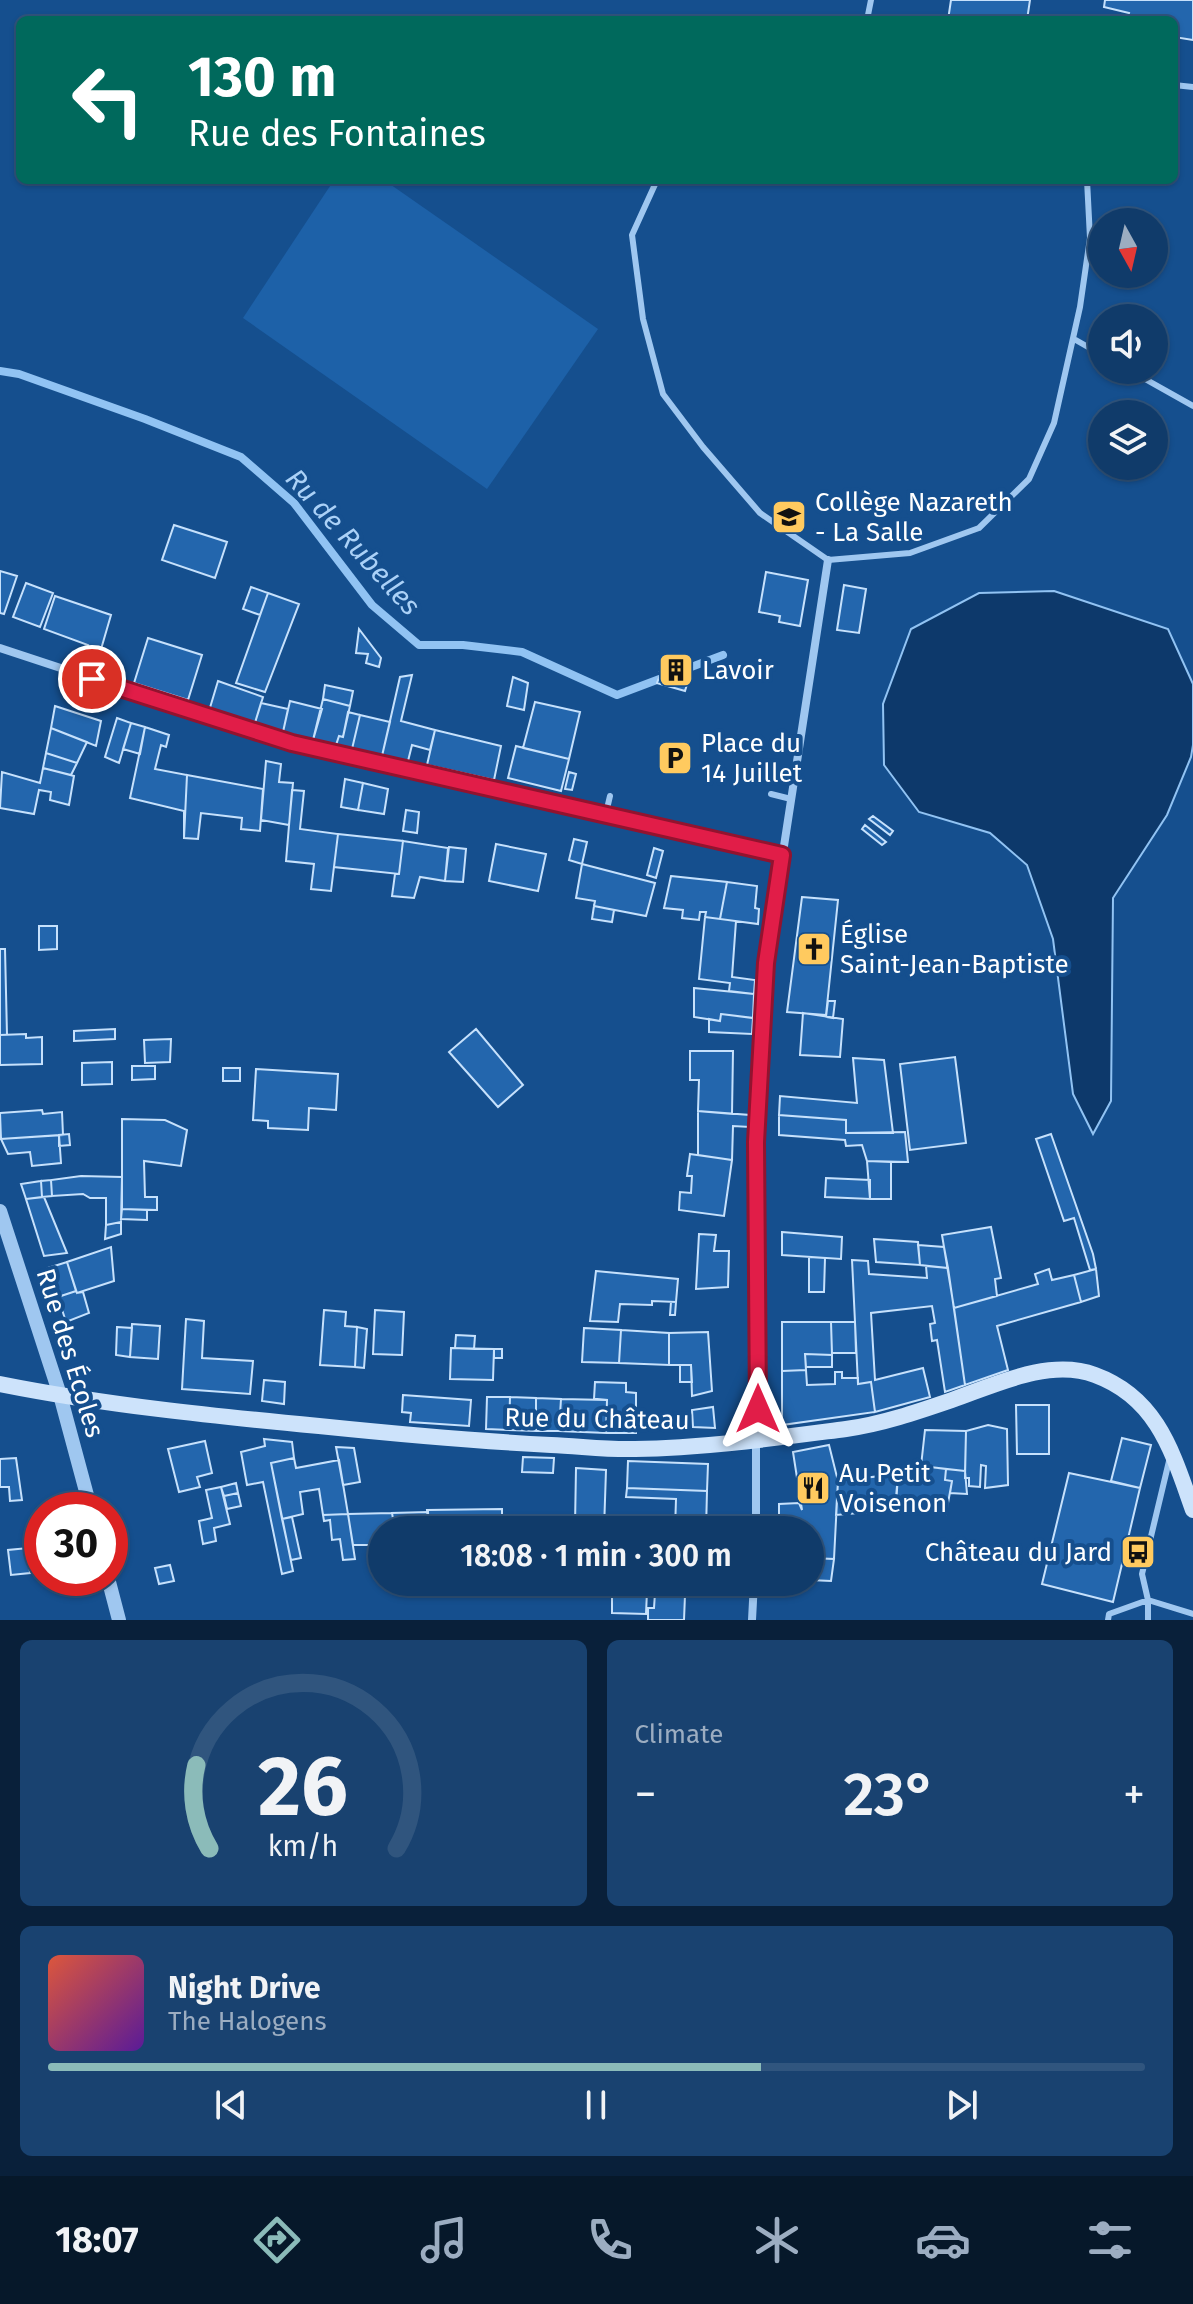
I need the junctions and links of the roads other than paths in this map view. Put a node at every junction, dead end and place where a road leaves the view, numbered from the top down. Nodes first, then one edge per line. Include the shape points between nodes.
1 (655, 184) edge
2 (1087, 184) edge
3 (1074, 339) junction
4 (1088, 347) edge
5 (1154, 384) edge
6 (1193, 406) edge
7 (828, 560) junction
8 (0, 648) edge
9 (771, 794) dead end
10 (610, 796) dead end
11 (791, 799) junction
12 (606, 813) junction
13 (782, 855) junction
14 (0, 1211) edge
15 (0, 1384) edge
16 (60, 1395) junction
17 (757, 1441) junction
18 (1172, 1450) junction
19 (86, 1492) edge
20 (1193, 1510) edge
21 (756, 1516) edge
22 (113, 1596) edge
23 (753, 1596) edge
24 (1148, 1600) junction
25 (1193, 1614) edge
26 (119, 1620) edge
27 (752, 1620) edge
28 (1108, 1620) edge
29 (1148, 1620) edge

1 - 7 lane via 632,235 643,319 663,394 760,513
2 - 3 lane via 1090,238
3 - 4 lane
3 - 7 lane via 1054,423 1029,479 979,528 910,553
5 - 6 lane
7 - 11 street
8 - 12 street via 270,737
9 - 11 lane
10 - 12 lane
11 - 13 street
12 - 13 street
13 - 17 street via 766,963 756,1142
14 - 16 street, Rue des Écoles
15 - 16 main road, Rue du Château
16 - 17 main road, Rue du Château via 458,1440 633,1449
16 - 19 street, Rue des Écoles
17 - 18 main road, Rue du Château via 877,1424 1034,1372 1067,1371 1094,1374 1128,1393 1159,1425
17 - 21 street
18 - 20 main road, Rue du Château
18 - 24 lane via 1142,1574
22 - 26 street
23 - 27 street
24 - 25 lane
24 - 28 lane via 1109,1614
24 - 29 lane

